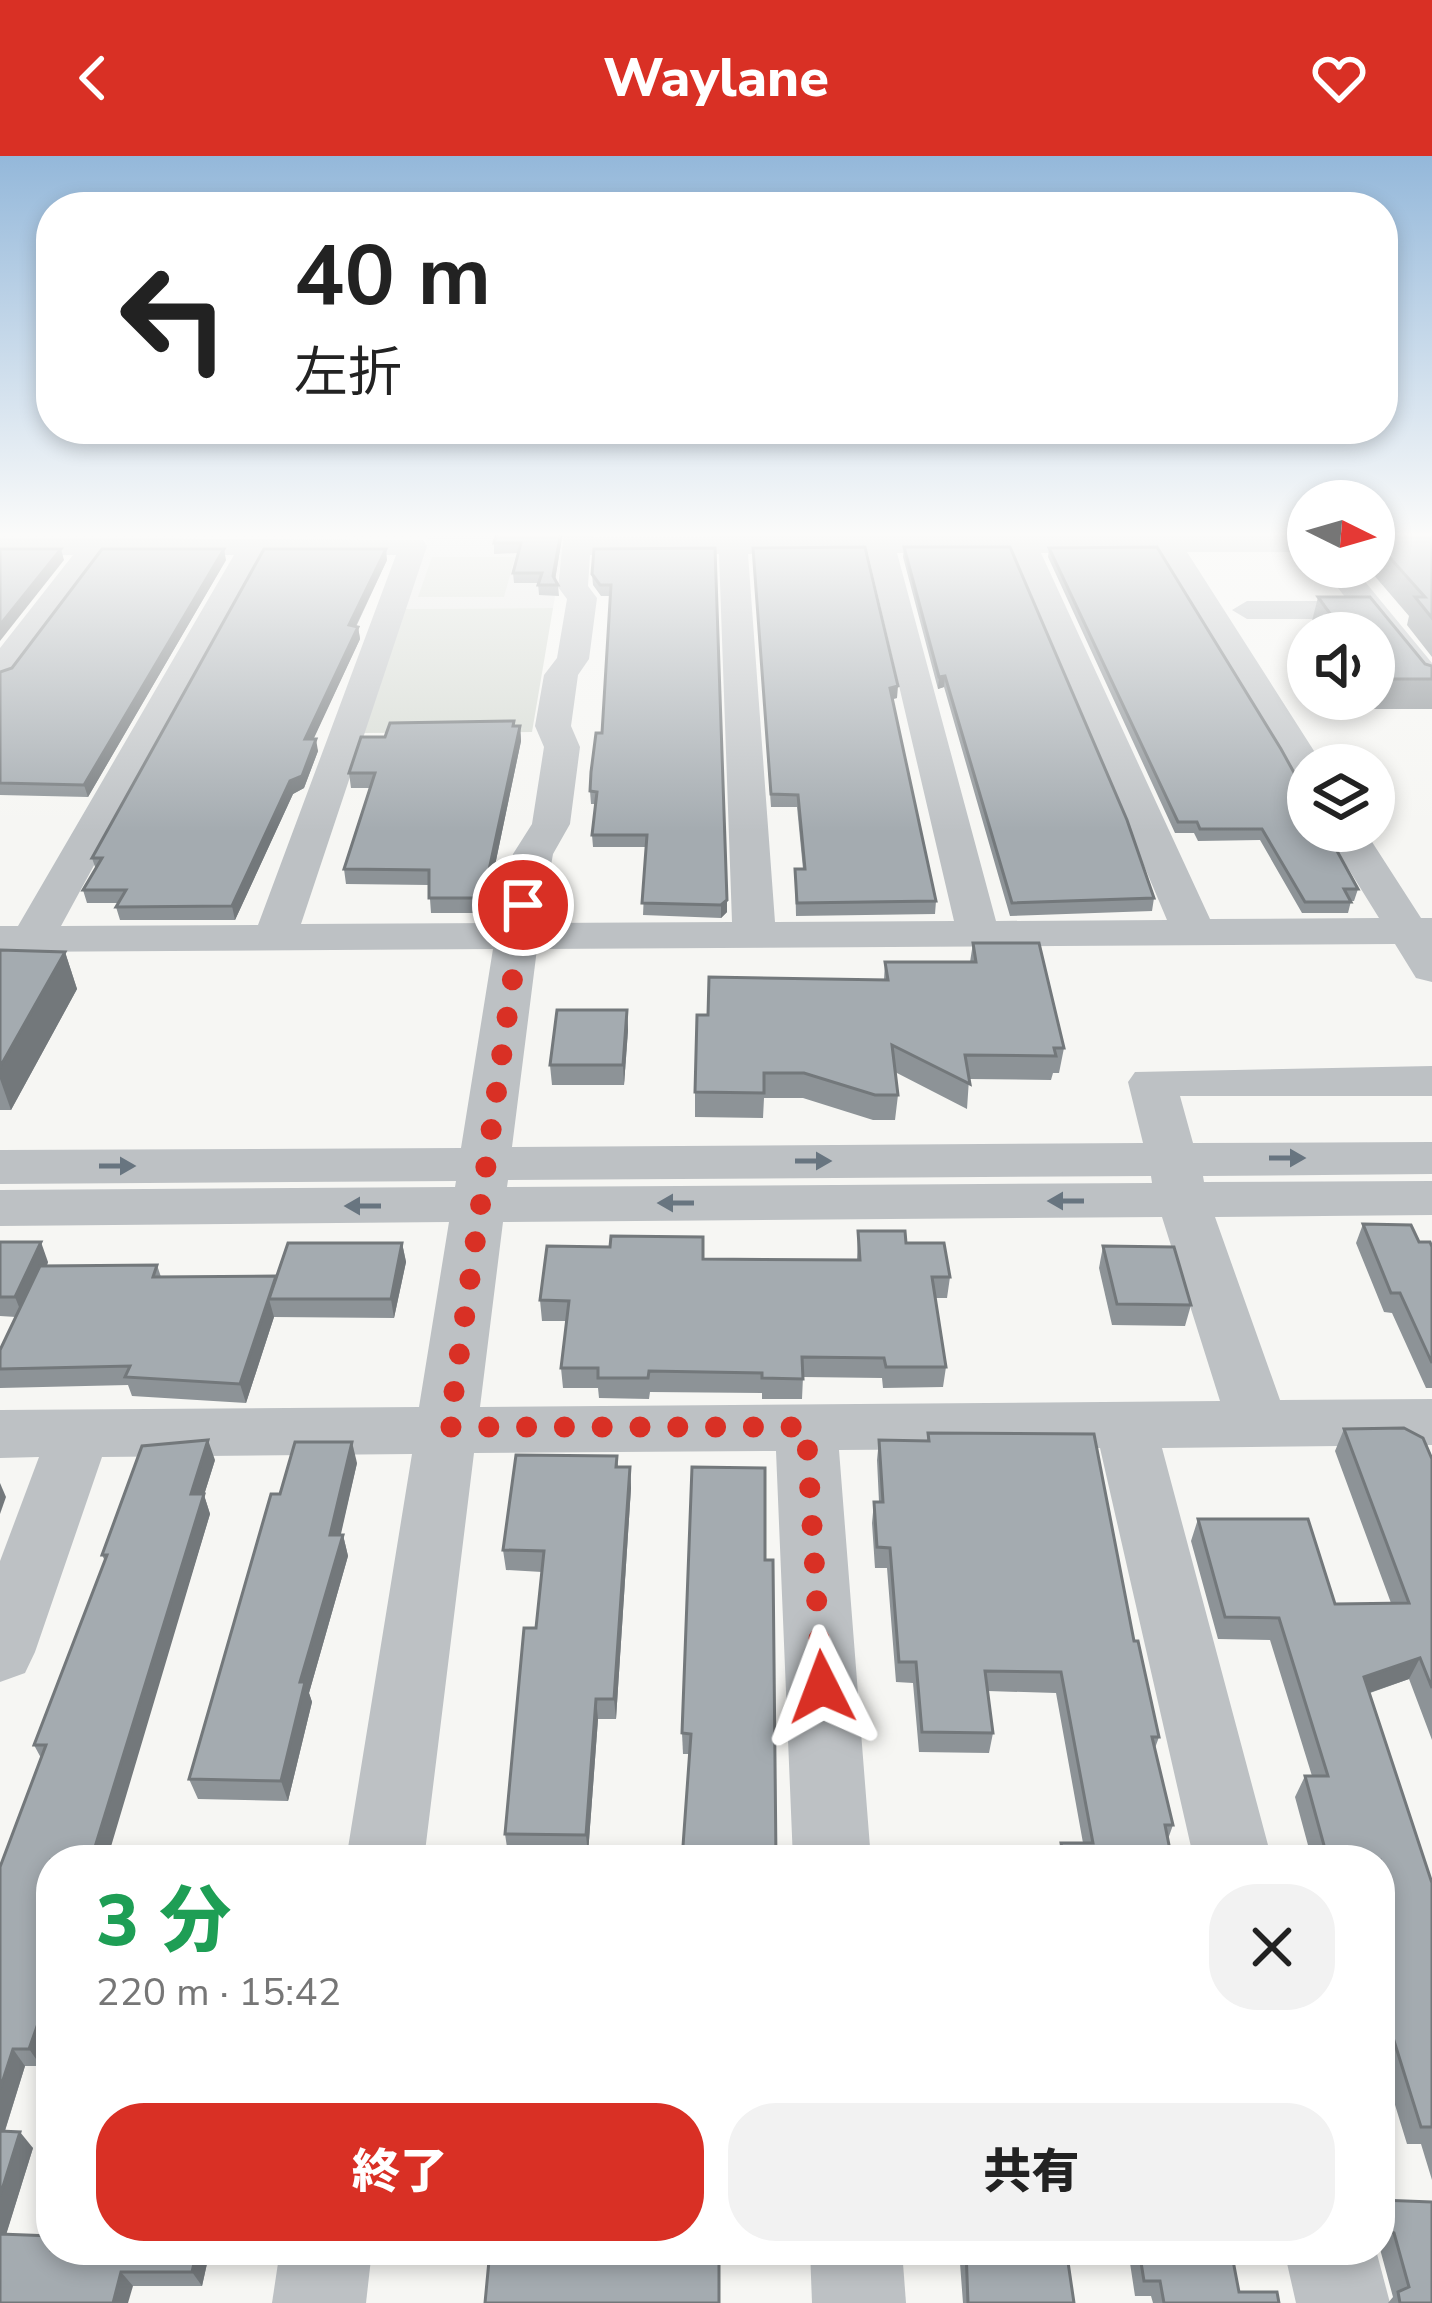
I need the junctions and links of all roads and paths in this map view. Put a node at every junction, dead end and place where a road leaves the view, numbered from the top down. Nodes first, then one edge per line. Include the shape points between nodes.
1 (29, 632) edge
2 (202, 632) edge
3 (383, 632) edge
4 (577, 632) edge
5 (738, 632) edge
6 (902, 632) edge
7 (1062, 632) edge
8 (1223, 632) edge
9 (1390, 632) edge
10 (0, 670) edge
11 (1432, 684) edge
12 (1292, 744) edge
13 (1361, 852) edge
14 (1419, 931) edge
15 (1194, 932) junction
16 (978, 933) junction
17 (754, 934) junction
18 (275, 937) junction
19 (517, 937) junction
20 (16, 939) edge
21 (1432, 969) edge
22 (1432, 1081) edge
23 (1432, 1158) edge
24 (0, 1167) edge
25 (1176, 1179) junction
26 (483, 1184) junction
27 (1432, 1198) edge
28 (0, 1208) edge
29 (1432, 1421) edge
30 (1258, 1423) junction
31 (1125, 1425) junction
32 (449, 1427) junction
33 (806, 1427) junction
34 (0, 1434) edge
35 (80, 1434) junction
36 (0, 1652) edge
37 (387, 1845) edge
38 (831, 1845) edge
39 (1229, 1845) edge
40 (324, 2265) edge
41 (857, 2265) edge
42 (1334, 2265) edge
43 (319, 2303) edge
44 (859, 2303) edge
45 (1343, 2303) edge

1 - 10 street
2 - 20 street
3 - 18 street
4 - 19 street via 553,726 562,748 551,824 533,854
5 - 17 street
6 - 16 street
7 - 15 street
8 - 12 street
9 - 11 street
13 - 14 street
14 - 15 street
14 - 21 street
15 - 16 street
16 - 17 street
17 - 19 street
18 - 19 street
18 - 20 street
19 - 26 street
22 - 25 street via 1151,1082
25 -> 23 street
24 -> 26 street
25 - 26 street
25 - 27 street
25 - 30 street
26 -> 28 street
26 - 32 street
29 - 30 street
30 - 31 street
31 - 33 street
31 - 39 street
32 - 33 street
32 - 35 street
32 - 37 street
33 - 38 street
34 - 35 street
35 - 36 street
40 - 43 street
41 - 44 street
42 - 45 street

